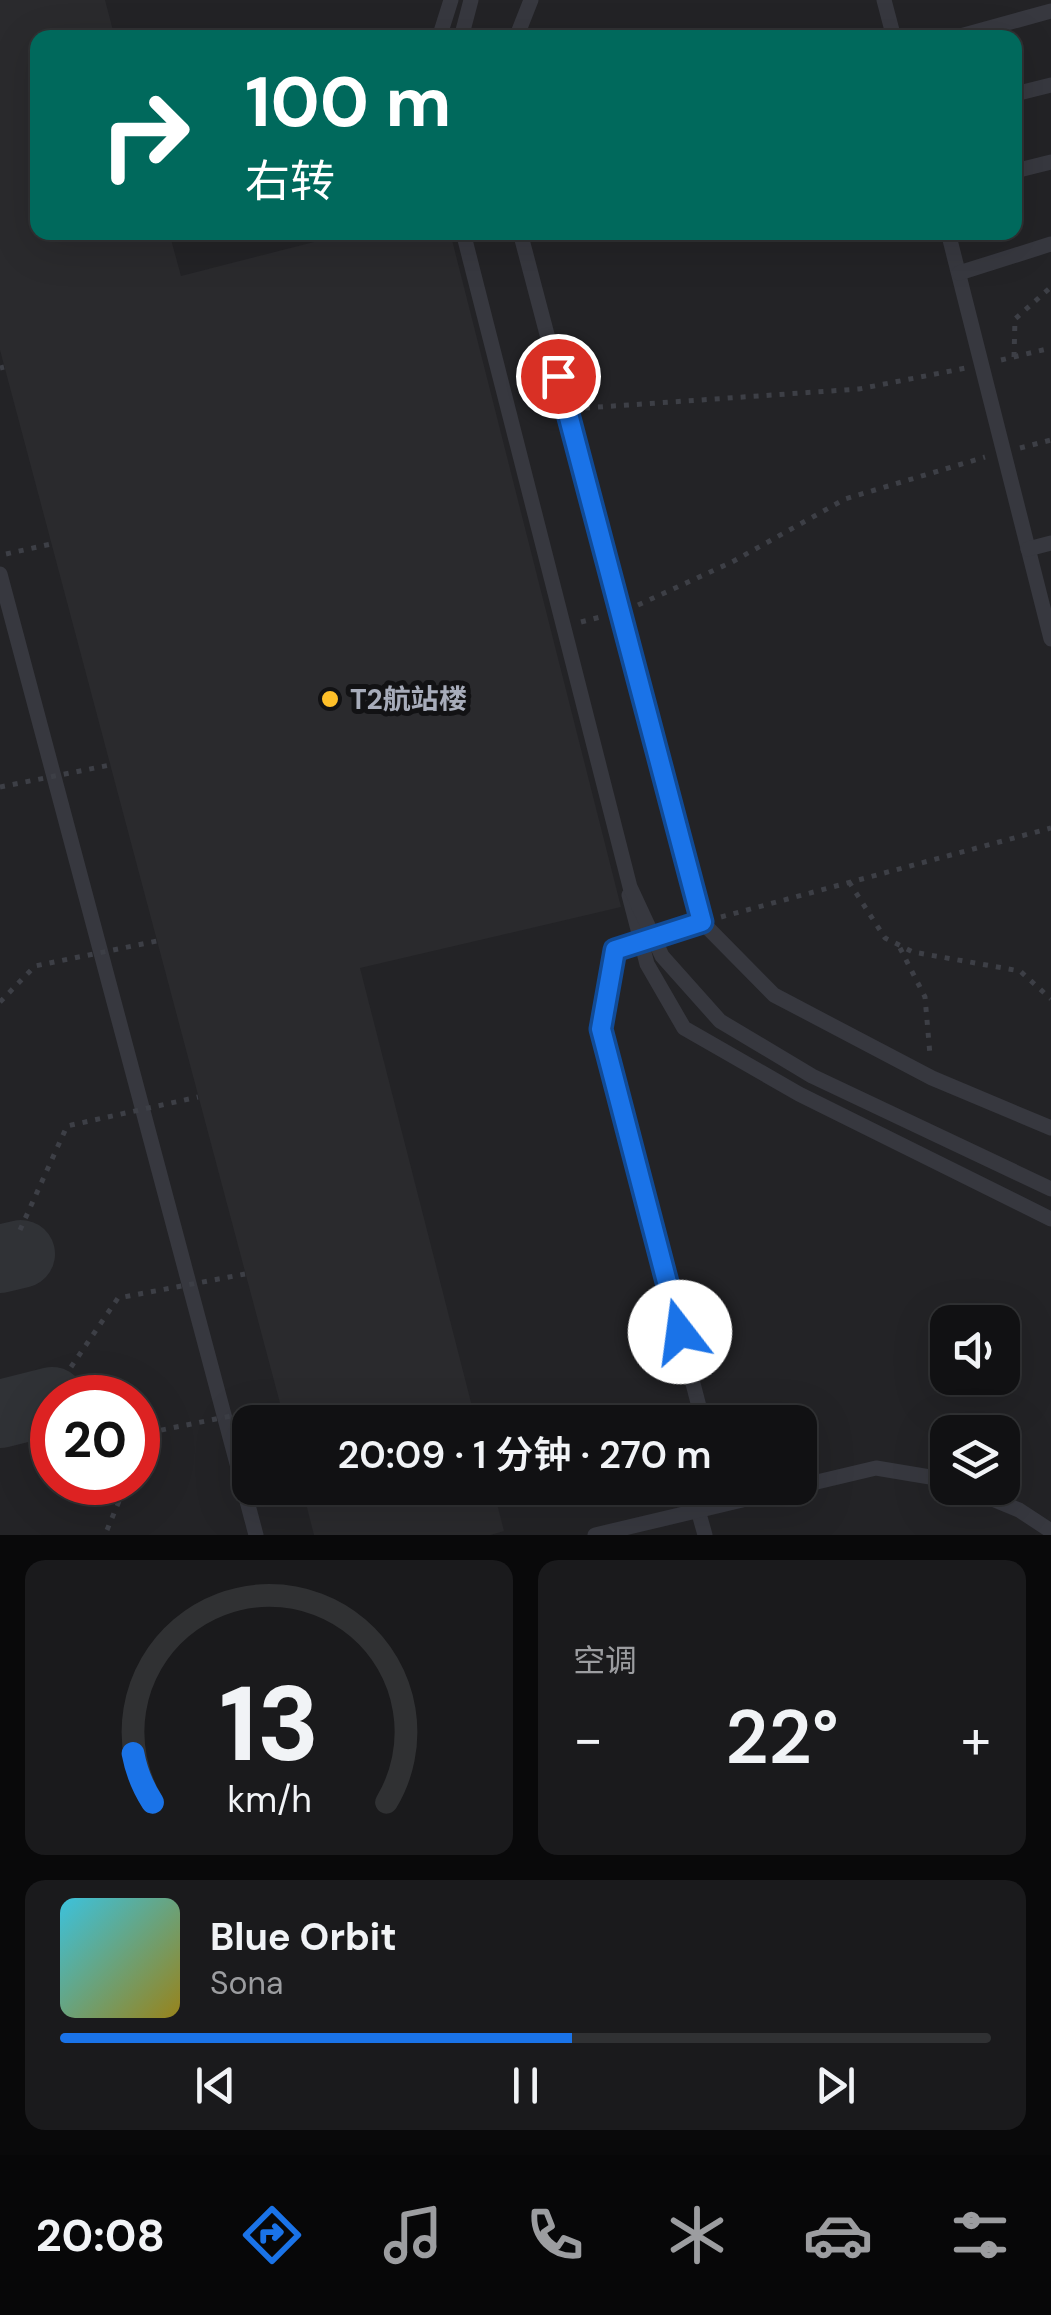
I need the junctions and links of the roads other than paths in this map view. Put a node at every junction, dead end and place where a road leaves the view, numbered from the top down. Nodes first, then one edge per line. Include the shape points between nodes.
1 (450, 0) edge
2 (472, 0) edge
3 (532, 0) edge
4 (884, 0) edge
5 (1051, 11) edge
6 (441, 30) edge
7 (463, 30) edge
8 (519, 30) edge
9 (892, 30) edge
10 (982, 30) edge
11 (1051, 85) edge
12 (1022, 92) edge
13 (1051, 162) edge
14 (1022, 169) edge
15 (462, 240) edge
16 (462, 240) edge
17 (522, 240) edge
18 (950, 240) edge
19 (1051, 244) edge
20 (960, 273) junction
21 (1051, 543) edge
22 (1028, 549) junction
23 (0, 574) edge
24 (1051, 635) edge
25 (702, 922) junction
26 (1051, 1128) edge
27 (1051, 1189) edge
28 (1051, 1219) edge
29 (699, 1405) edge
30 (930, 1477) edge
31 (817, 1482) edge
32 (719, 1505) edge
33 (1007, 1505) edge
34 (698, 1510) junction
35 (1051, 1531) edge
36 (256, 1535) edge
37 (595, 1535) edge
38 (705, 1535) edge

1 - 6 lane
2 - 7 lane
3 - 8 lane
4 - 9 lane
5 - 10 lane
11 - 12 lane
13 - 14 lane
15 - 28 lane via 647,964 684,1028
16 - 27 lane, bridge via 630,887 662,956 720,1021 812,1076
17 - 25 lane
18 - 20 lane
19 - 20 lane
20 - 22 lane
21 - 22 lane
22 - 24 lane
23 - 36 lane
25 - 26 lane via 774,995 932,1078
25 - 29 lane via 615,950 601,1029
30 - 31 lane via 876,1468
32 - 34 lane
33 - 35 lane
34 - 37 lane
34 - 38 lane

